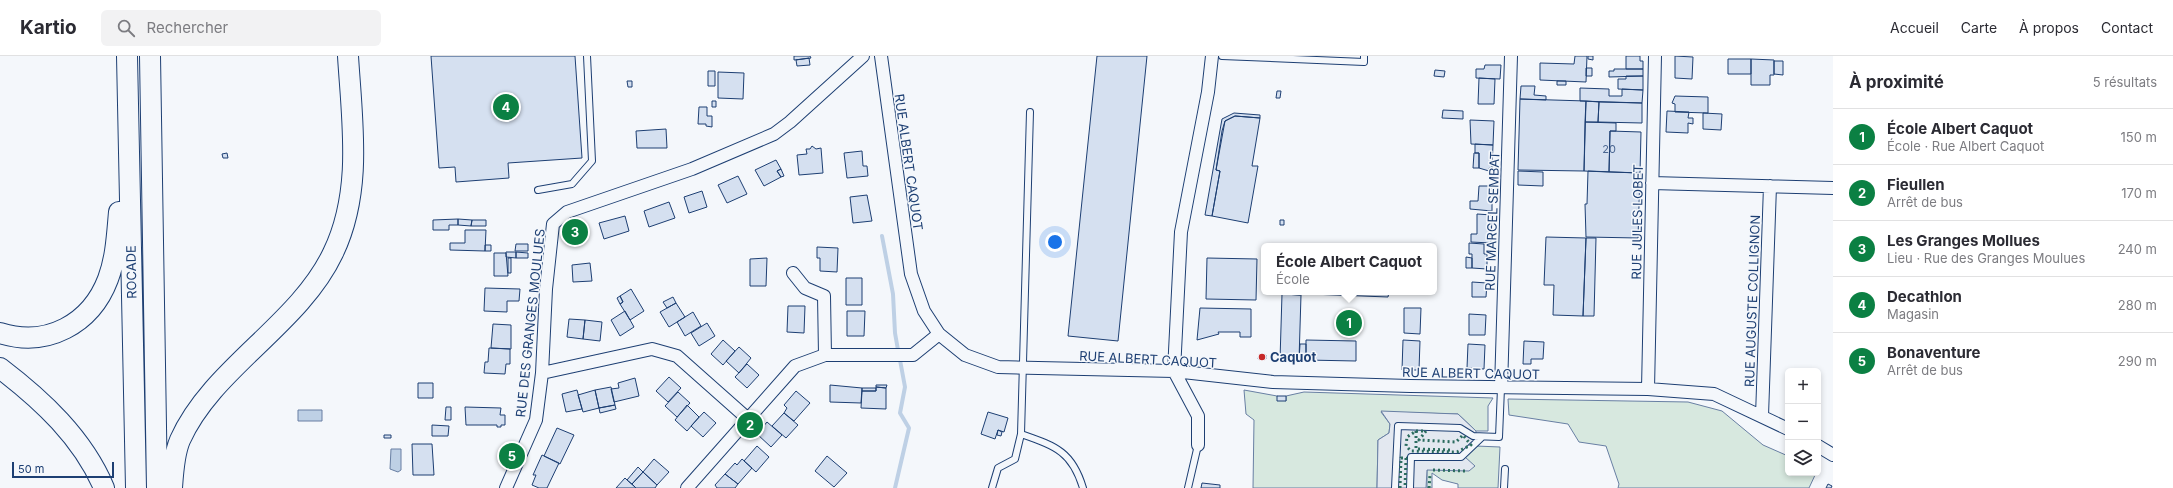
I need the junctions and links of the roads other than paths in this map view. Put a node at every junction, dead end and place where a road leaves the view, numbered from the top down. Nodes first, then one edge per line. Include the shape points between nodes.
1 (127, 56) edge
2 (150, 56) edge
3 (348, 56) edge
4 (587, 56) edge
5 (863, 56) edge
6 (881, 56) edge
7 (1212, 56) edge
8 (1222, 56) edge
9 (1244, 56) edge
10 (1364, 56) edge
11 (1511, 56) edge
12 (1655, 56) edge
13 (128, 111) junction
14 (1030, 112) dead end
15 (1652, 184) junction
16 (1770, 186) junction
17 (1833, 188) edge
18 (538, 190) dead end
19 (792, 274) dead end
20 (0, 333) edge
21 (939, 334) junction
22 (825, 356) junction
23 (1024, 367) junction
24 (0, 368) edge
25 (1174, 371) junction
26 (542, 373) junction
27 (1501, 388) junction
28 (1648, 389) junction
29 (1762, 416) junction
30 (748, 419) junction
31 (1785, 428) edge
32 (1021, 434) junction
33 (1482, 437) junction
34 (1198, 445) joint
35 (1821, 448) edge
36 (1833, 455) edge
37 (1505, 469) dead end
38 (104, 488) edge
39 (136, 488) edge
40 (157, 488) edge
41 (172, 488) edge
42 (506, 488) edge
43 (687, 488) edge
44 (992, 488) edge
45 (1083, 488) edge
46 (1188, 488) edge
47 (1395, 488) edge
48 (1410, 488) edge
49 (1504, 488) edge

1 - 13 highway, ROCADE
2 - 40 highway
3 - 41 highway via 353,184 346,220 333,253 319,277 300,300 211,394 192,418 180,442
4 - 18 lane via 592,161 572,184
5 - 26 street, RUE DES GRANGES MOULUES via 774,134 692,169 567,212 553,224 546,289
6 - 21 street, RUE ALBERT CAQUOT via 911,274 924,311
7 - 25 street via 1208,92 1181,232
8 - 9 lane
9 - 10 lane via 1364,62
11 - 27 street, RUE MARCEL SEMBAT
12 - 15 street, RUE JULES LOBET
13 - 20 highway via 116,246 109,278 100,298 85,316 66,330 37,338 10,337
13 - 39 highway, ROCADE
14 - 23 lane via 1022,344
15 - 16 street
15 - 28 street, RUE JULES LOBET
16 - 17 street
16 - 29 street, RUE AUGUSTE COLLIGNON
19 - 22 street via 805,288 824,296
21 - 22 street via 913,355
21 - 23 street, RUE ALBERT CAQUOT via 965,355 998,367
22 - 30 street via 795,366
23 - 25 street, RUE ALBERT CAQUOT
23 - 32 lane
24 - 38 highway via 52,412 78,443
25 - 27 street, RUE ALBERT CAQUOT via 1273,382
25 - 34 street via 1198,416
26 - 30 street via 652,349 677,356
26 - 42 street, RUE DES GRANGES MOULUES via 536,420
27 - 28 street, RUE ALBERT CAQUOT
27 - 33 lane via 1500,438
28 - 29 street, RUE ALBERT CAQUOT via 1714,394
29 - 31 street, RUE ALBERT CAQUOT
30 - 43 street
32 - 44 lane via 1015,459 998,468
32 - 45 lane via 1054,445 1073,462
33 - 47 lane via 1473,436 1460,428 1398,426
33 - 48 lane via 1461,457 1411,457
34 - 46 lane
35 - 36 street
37 - 49 lane

